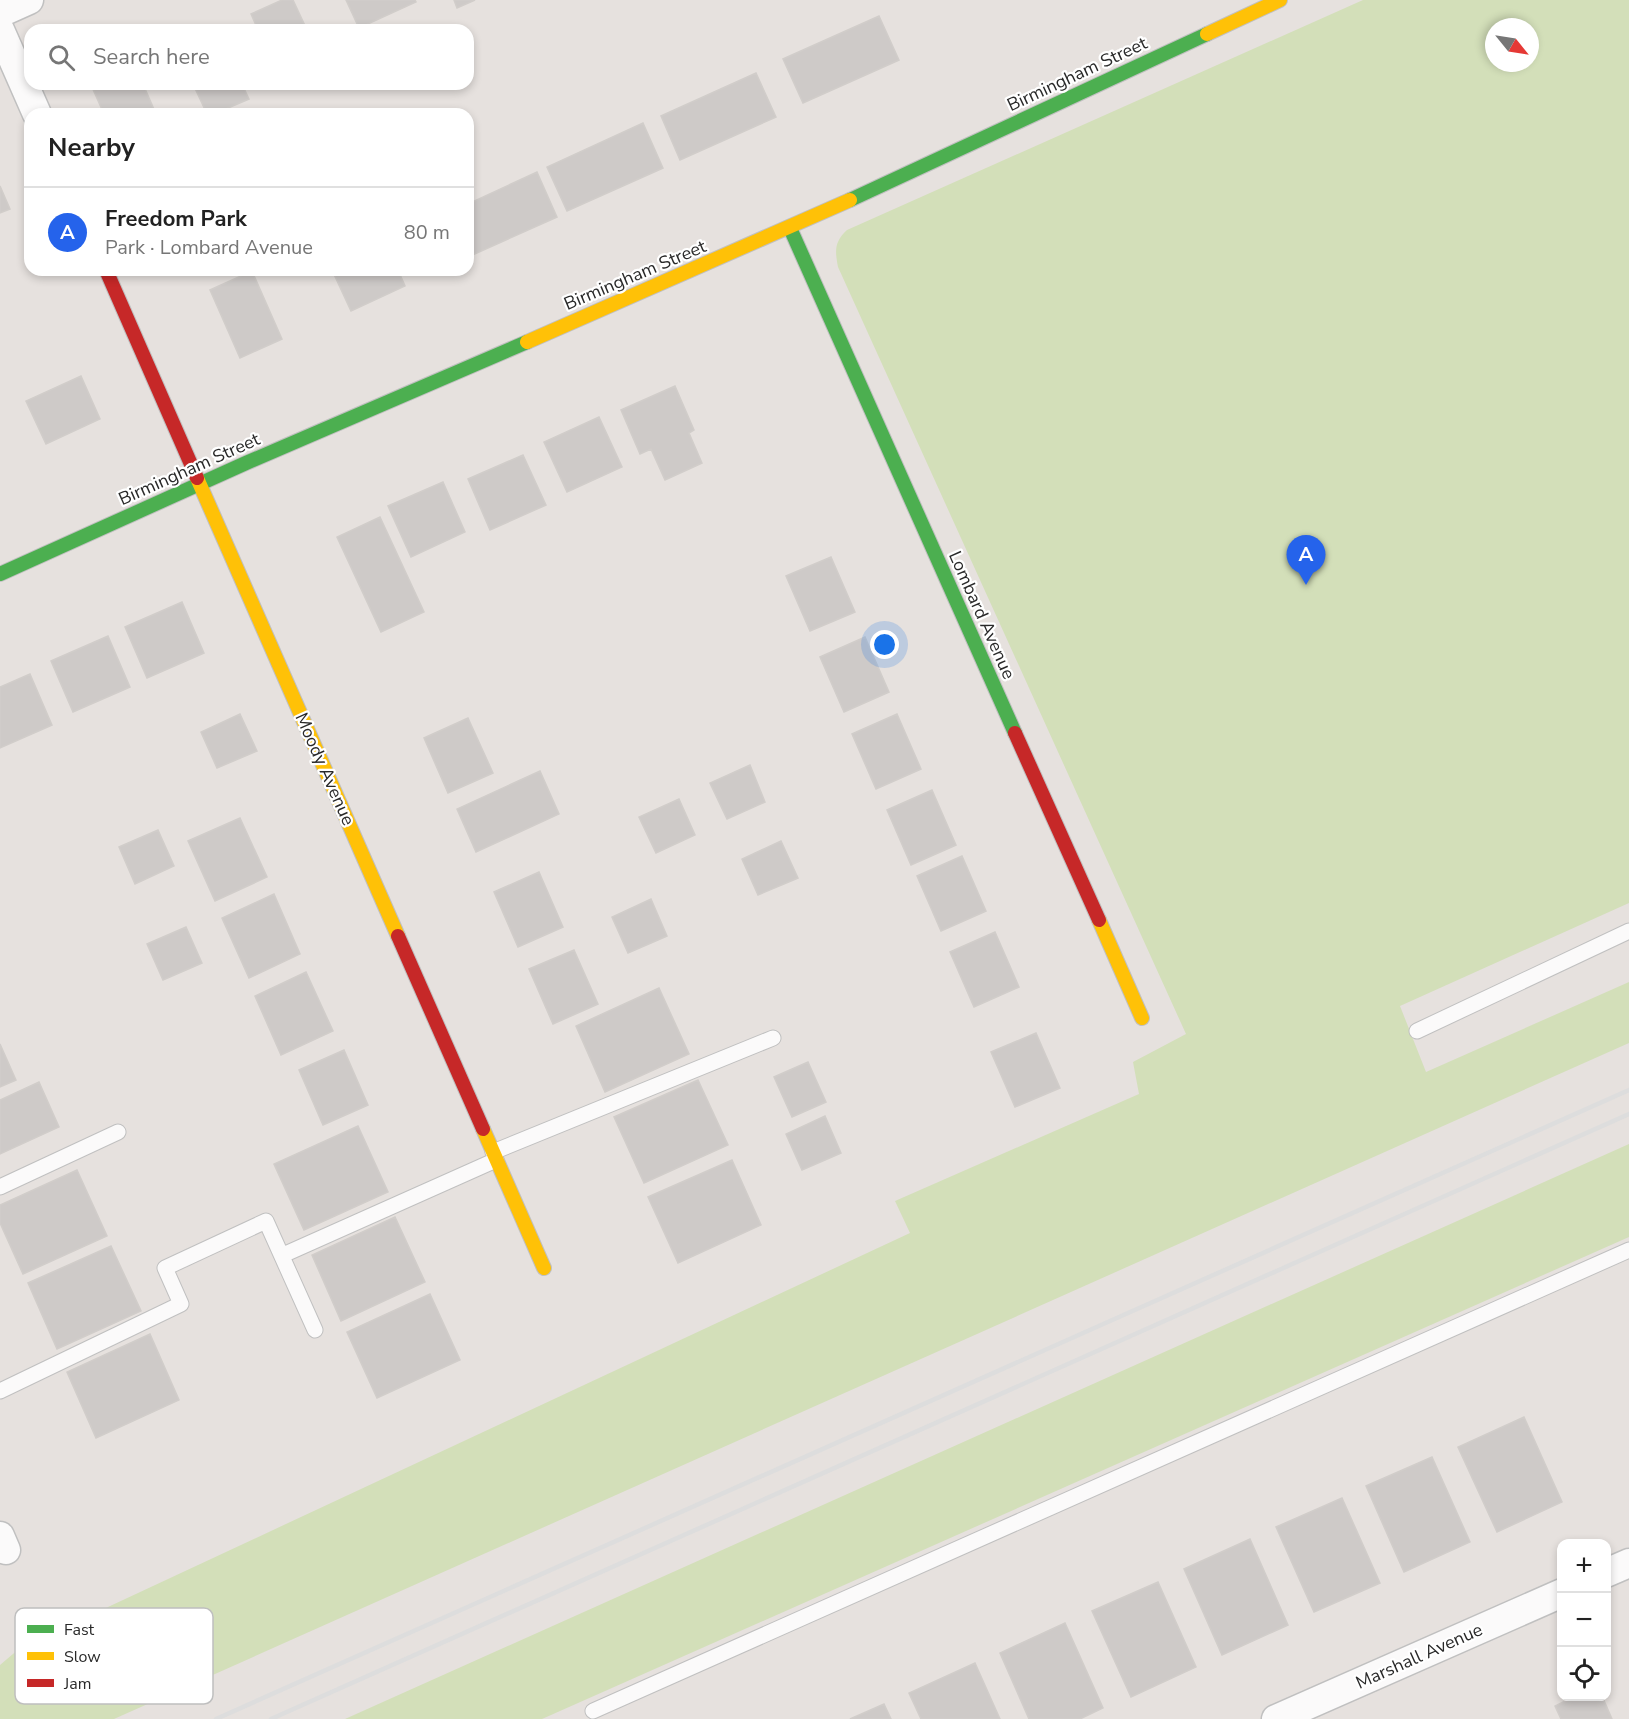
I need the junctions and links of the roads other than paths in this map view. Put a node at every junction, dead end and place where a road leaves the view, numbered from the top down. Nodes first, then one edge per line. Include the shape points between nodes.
1 (29, 0) edge
2 (1280, 0) edge
3 (0, 13) edge
4 (0, 30) edge
5 (24, 84) edge
6 (26, 90) edge
7 (34, 108) edge
8 (790, 228) junction
9 (109, 276) edge
10 (200, 483) junction
11 (0, 574) edge
12 (1629, 932) edge
13 (1142, 1018) dead end
14 (1416, 1030) dead end
15 (773, 1038) dead end
16 (118, 1132) dead end
17 (495, 1156) junction
18 (0, 1187) edge
19 (1629, 1250) edge
20 (283, 1256) junction
21 (544, 1268) dead end
22 (315, 1330) dead end
23 (0, 1391) edge
24 (1629, 1563) edge
25 (1611, 1571) edge
26 (1557, 1595) edge
27 (593, 1711) dead end
28 (1276, 1719) edge

1 - 3 street
2 - 8 street, Birmingham Street
4 - 5 street
6 - 7 street
8 - 10 street, Birmingham Street
8 - 13 street, Lombard Avenue
9 - 10 street, Moody Avenue
10 - 11 street, Birmingham Street
10 - 17 street, Moody Avenue
12 - 14 lane
15 - 17 lane
16 - 18 lane
17 - 20 lane
17 - 21 street, Moody Avenue
19 - 27 lane
20 - 22 lane
20 - 23 lane via 266,1221 165,1268 181,1304
24 - 25 street
26 - 28 street, Marshall Avenue

